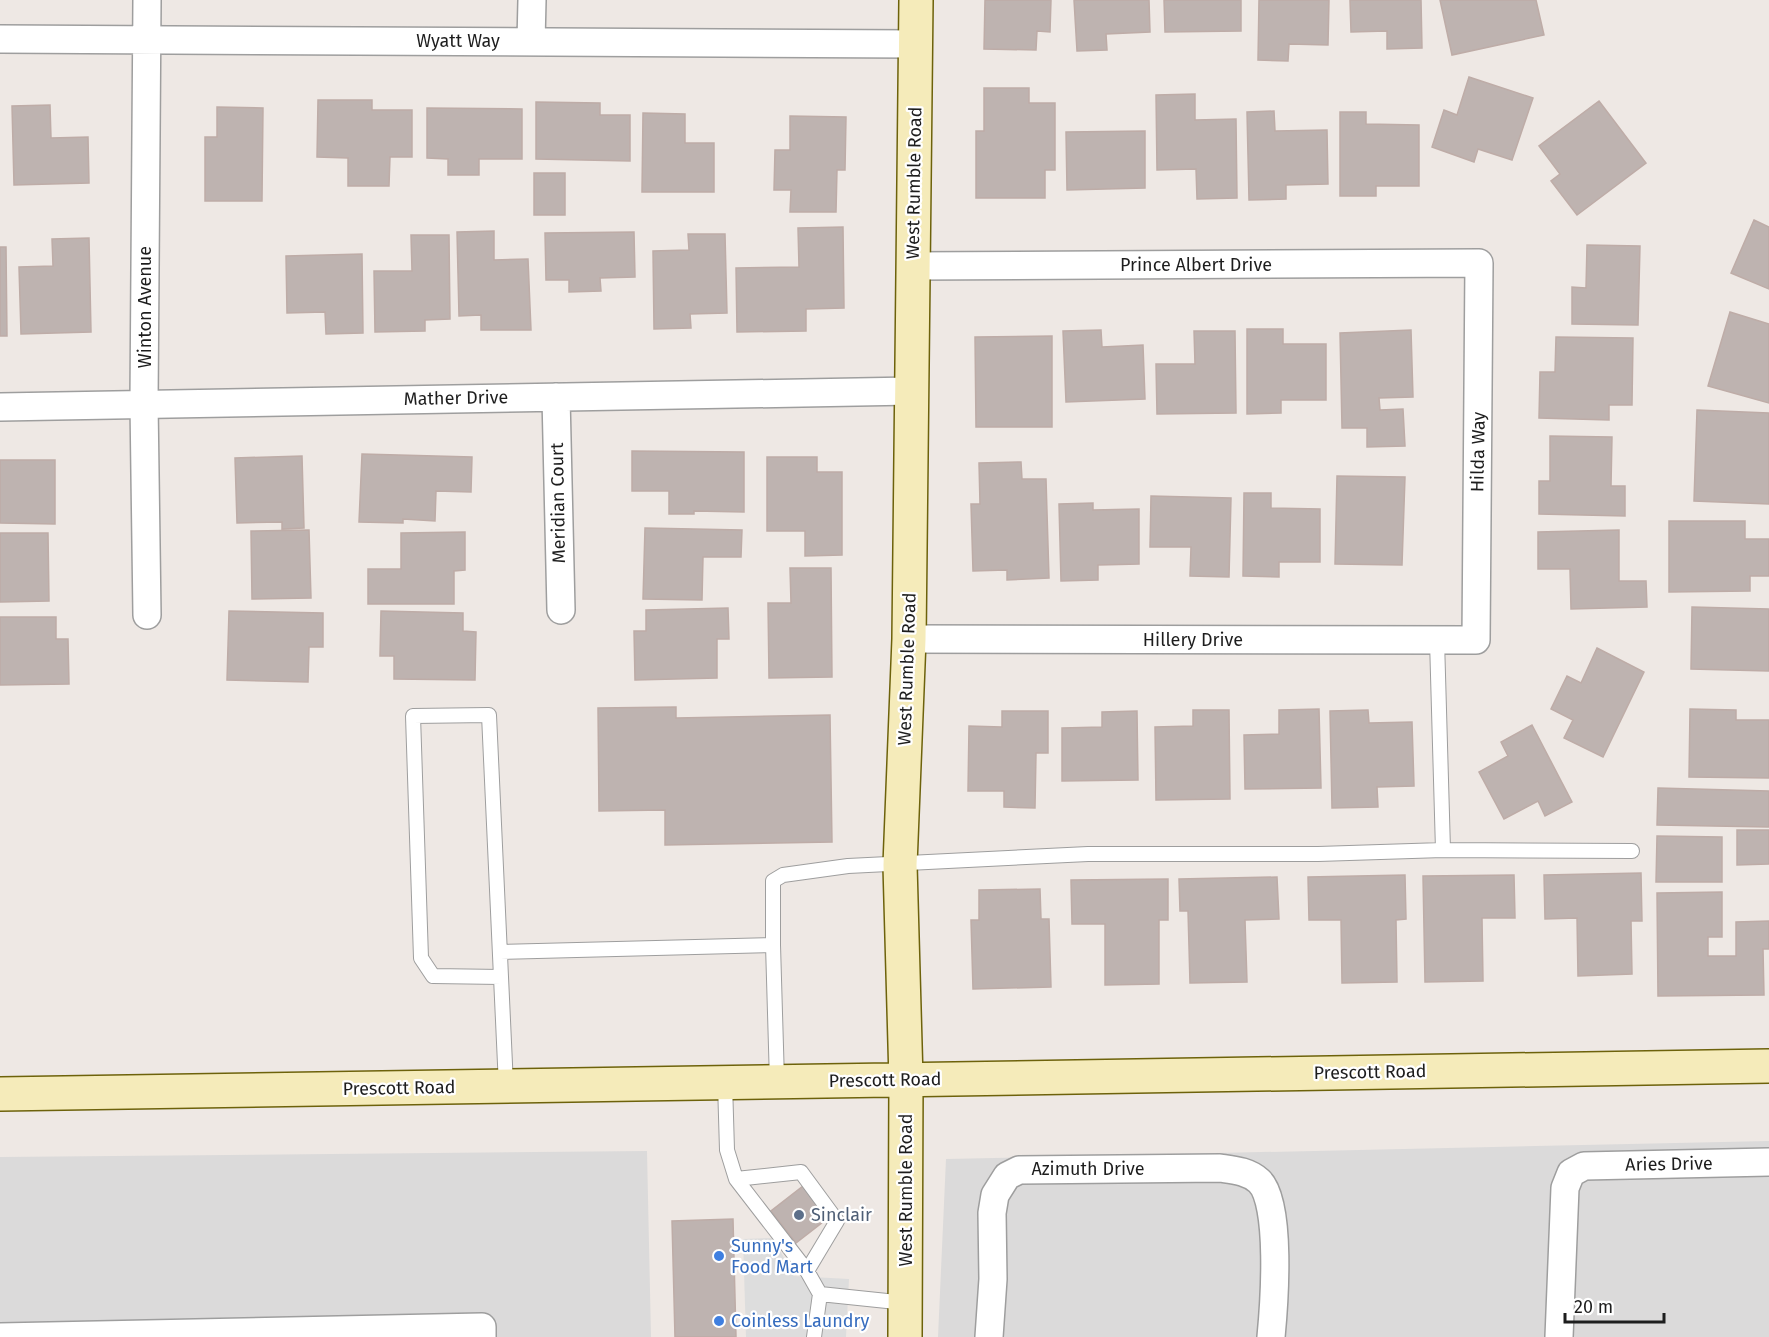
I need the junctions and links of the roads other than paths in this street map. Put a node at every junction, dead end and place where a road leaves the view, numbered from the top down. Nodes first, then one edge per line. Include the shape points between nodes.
1 (147, 0) edge
2 (532, 0) edge
3 (916, 0) edge
4 (0, 39) edge
5 (146, 40) junction
6 (531, 42) junction
7 (915, 44) junction
8 (1479, 263) joint
9 (913, 266) junction
10 (912, 391) junction
11 (556, 397) junction
12 (144, 403) junction
13 (0, 407) edge
14 (561, 610) dead end
15 (147, 615) dead end
16 (909, 639) junction
17 (1437, 640) junction
18 (1476, 640) joint
19 (1443, 850) junction
20 (1632, 851) dead end
21 (900, 865) junction
22 (773, 945) junction
23 (500, 952) junction
24 (501, 977) junction
25 (1769, 1066) edge
26 (906, 1080) junction
27 (777, 1082) junction
28 (725, 1083) junction
29 (506, 1086) junction
30 (0, 1094) edge
31 (1769, 1162) edge
32 (736, 1179) junction
33 (807, 1271) junction
34 (820, 1294) junction
35 (906, 1303) junction
36 (482, 1332) edge
37 (165, 1335) edge
38 (0, 1337) edge
39 (814, 1337) edge
40 (905, 1337) edge
41 (989, 1337) edge
42 (1271, 1337) edge
43 (1559, 1337) edge

1 - 5 street, Winton Avenue
2 - 6 street
3 - 7 main road, West Rumble Road
4 - 5 street, Wyatt Way
5 - 6 street, Wyatt Way
5 - 12 street, Winton Avenue
6 - 7 street, Wyatt Way
7 - 9 main road, West Rumble Road
8 - 9 street, Prince Albert Drive
8 - 18 street, Hilda Way
9 - 10 main road, West Rumble Road
10 - 11 street, Mather Drive
10 - 16 main road, West Rumble Road
11 - 12 street, Mather Drive
11 - 14 street, Meridian Court
12 - 13 street, Mather Drive
12 - 15 street, Winton Avenue
16 - 17 street, Hillery Drive
16 - 21 main road, West Rumble Road
17 - 18 street, Hillery Drive
17 - 19 lane
19 - 20 lane
19 - 21 lane via 1088,854
21 - 22 lane via 848,866 783,875 773,881
21 - 26 main road, West Rumble Road
22 - 23 lane
22 - 27 lane
23 - 24 lane
23 - 24 lane via 489,715 413,716 421,958 433,976
24 - 29 lane
25 - 26 main road, Prescott Road
26 - 27 main road, Prescott Road
26 - 35 main road, West Rumble Road
27 - 28 main road, Prescott Road
28 - 29 main road, Prescott Road
28 - 32 lane via 727,1150
29 - 30 main road, Prescott Road
31 - 43 street, Aries Drive via 1584,1166 1571,1173 1565,1188
32 - 33 lane
32 - 33 lane via 801,1172 837,1221
33 - 34 lane
34 - 35 lane
34 - 39 lane
35 - 40 main road, West Rumble Road
36 - 37 street
37 - 38 street
41 - 42 street, Azimuth Drive via 992,1213 995,1195 1007,1176 1019,1170 1220,1168 1242,1171 1260,1182 1271,1206 1275,1242

